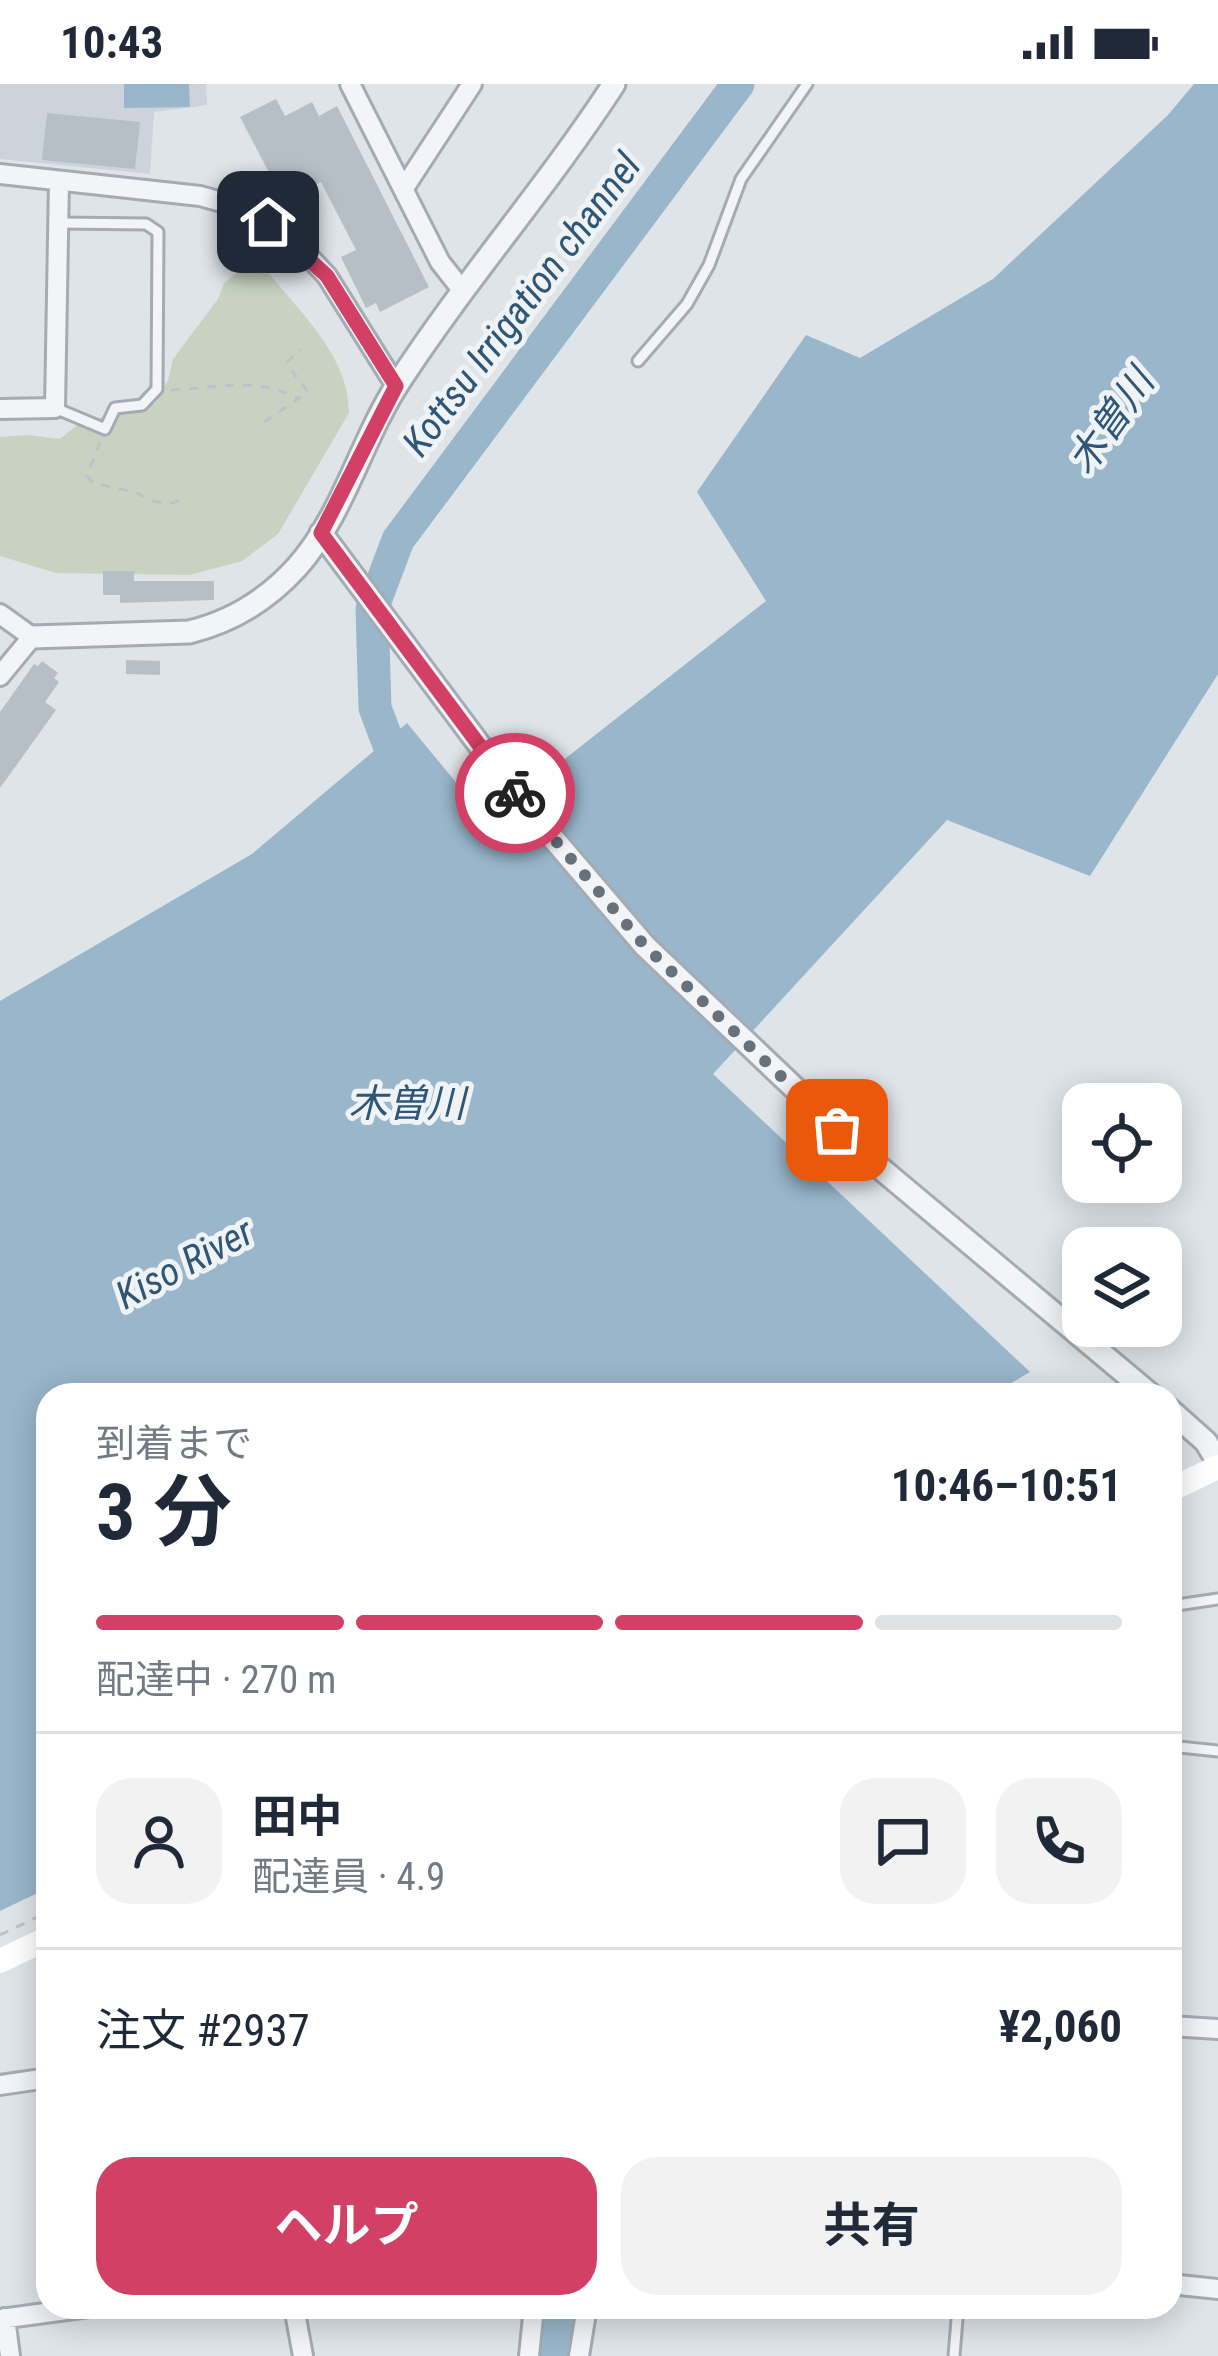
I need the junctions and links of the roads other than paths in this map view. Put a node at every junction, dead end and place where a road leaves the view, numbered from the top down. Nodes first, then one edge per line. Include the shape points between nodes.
1 (350, 84) edge
2 (472, 84) edge
3 (614, 84) edge
4 (807, 84) edge
5 (0, 174) edge
6 (59, 181) junction
7 (404, 188) junction
8 (58, 224) junction
9 (462, 290) junction
10 (638, 361) dead end
11 (396, 386) junction
12 (55, 408) junction
13 (0, 409) edge
14 (321, 533) junction
15 (0, 614) edge
16 (32, 637) junction
17 (0, 676) edge
18 (1137, 1383) edge
19 (1182, 1420) edge
20 (1218, 1465) edge
21 (1182, 1484) edge
22 (1218, 1599) edge
23 (1182, 1604) edge
24 (1182, 1747) edge
25 (1218, 1751) edge
26 (36, 1944) edge
27 (0, 1960) edge
28 (1182, 2027) edge
29 (1218, 2029) edge
30 (36, 2080) edge
31 (0, 2085) edge
32 (1182, 2285) edge
33 (1218, 2289) edge
34 (36, 2311) edge
35 (2, 2313) edge
36 (296, 2319) edge
37 (533, 2319) edge
38 (585, 2319) edge
39 (957, 2319) edge
40 (10, 2356) edge
41 (302, 2356) edge
42 (530, 2356) edge
43 (580, 2356) edge
44 (954, 2356) edge

1 - 7 street
2 - 7 street
3 - 9 street
4 - 10 lane via 741,179 687,304
5 - 6 street
6 - 8 street
6 - 11 street via 200,196 268,222 327,276
7 - 9 street
8 - 12 street
8 - 12 lane via 146,224 158,232 157,389 142,405 116,408 105,430
9 - 11 street
11 - 14 street
12 - 13 street
14 - 16 street via 265,598 209,627
14 - 18 street via 522,802 645,946 867,1157
15 - 16 street
16 - 17 street
19 - 20 street
20 - 21 main road
22 - 23 lane
24 - 25 lane
26 - 27 main road
28 - 29 street
30 - 31 street
32 - 33 street
34 - 35 street
35 - 40 street
36 - 41 street
37 - 42 street
38 - 43 street
39 - 44 lane

